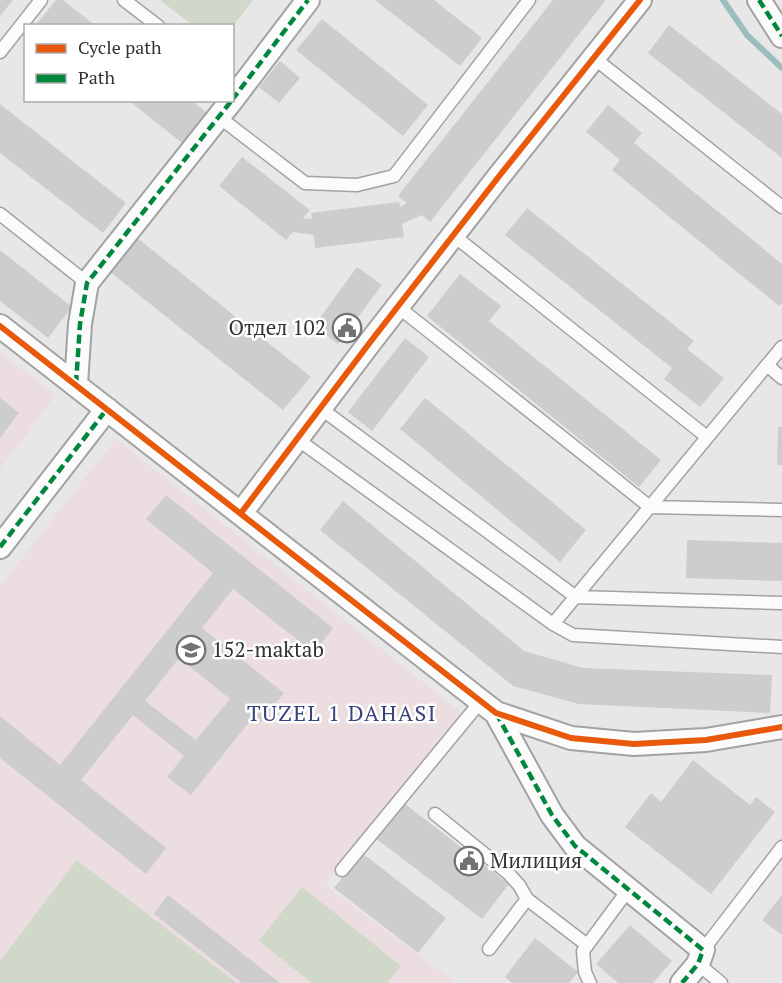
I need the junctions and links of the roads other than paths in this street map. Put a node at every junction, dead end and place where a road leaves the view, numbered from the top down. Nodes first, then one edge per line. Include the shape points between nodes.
1 (41, 0) edge
2 (124, 0) edge
3 (308, 0) edge
4 (529, 0) edge
5 (640, 0) edge
6 (759, 0) edge
7 (155, 24) edge
8 (782, 36) edge
9 (0, 52) edge
10 (594, 57) junction
11 (234, 95) edge
12 (234, 100) edge
13 (229, 102) edge
14 (782, 207) edge
15 (0, 214) edge
16 (453, 235) junction
17 (87, 283) junction
18 (398, 306) junction
19 (0, 326) edge
20 (782, 346) edge
21 (767, 365) junction
22 (782, 378) edge
23 (76, 384) junction
24 (320, 408) junction
25 (107, 409) junction
26 (707, 437) junction
27 (297, 439) junction
28 (650, 507) junction
29 (782, 510) edge
30 (241, 513) junction
31 (0, 547) edge
32 (576, 597) junction
33 (782, 603) edge
34 (553, 624) junction
35 (782, 647) edge
36 (488, 707) junction
37 (782, 727) edge
38 (435, 814) dead end
39 (782, 848) edge
40 (342, 870) dead end
41 (628, 890) junction
42 (527, 899) junction
43 (587, 945) junction
44 (489, 949) dead end
45 (701, 957) junction
46 (590, 983) edge
47 (682, 983) edge
48 (721, 983) edge

1 - 9 lane
2 - 7 lane
3 - 11 street
4 - 12 lane via 394,176 357,185 305,183
5 - 10 street
6 - 8 street
10 - 14 lane
10 - 16 street
13 - 17 street
15 - 17 lane
16 - 18 street
16 - 26 lane
17 - 23 street
18 - 24 street
18 - 28 lane
19 - 23 street
20 - 21 lane
21 - 22 lane
21 - 26 lane
23 - 25 street
24 - 27 street
24 - 32 lane
25 - 30 street
25 - 31 street
26 - 28 lane
27 - 30 street
27 - 34 lane
28 - 29 lane
28 - 32 lane
30 - 36 street
32 - 33 lane
32 - 34 lane
34 - 35 lane via 573,635
36 - 37 street via 570,738 634,744 706,740
36 - 40 lane
36 - 41 street via 552,815 575,846
38 - 42 lane via 508,873
39 - 45 lane
41 - 43 lane
41 - 45 street
42 - 43 lane
42 - 44 lane
43 - 46 lane via 583,951
45 - 47 street
45 - 48 lane

